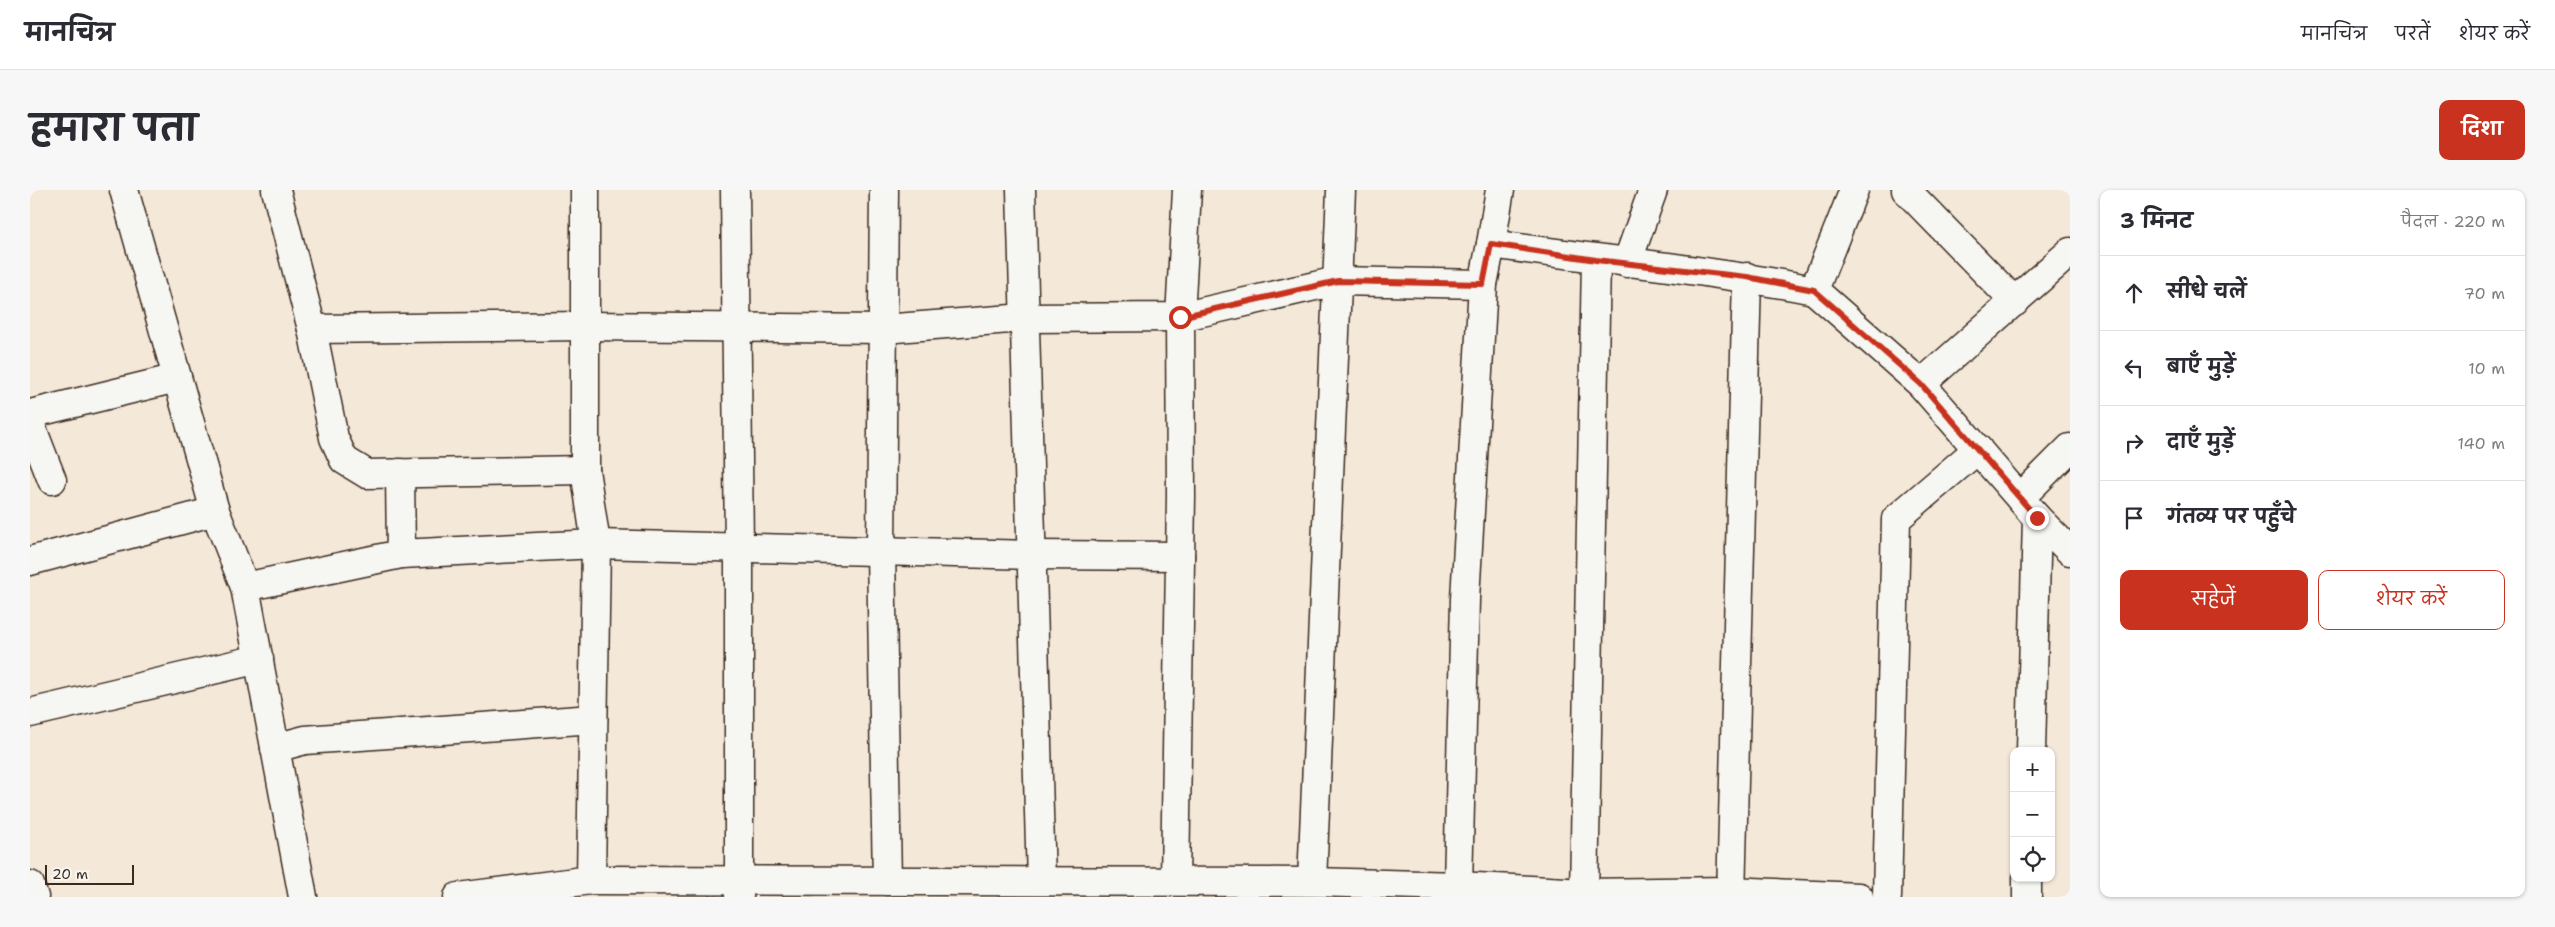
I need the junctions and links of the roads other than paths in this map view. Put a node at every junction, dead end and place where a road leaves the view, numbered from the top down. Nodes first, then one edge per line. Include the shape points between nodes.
1 (124, 190) edge
2 (276, 190) edge
3 (584, 190) edge
4 (735, 190) edge
5 (884, 190) edge
6 (1021, 190) edge
7 (1187, 190) edge
8 (1341, 190) edge
9 (1500, 190) edge
10 (1653, 190) edge
11 (1854, 190) edge
12 (1906, 190) edge
13 (1491, 244) junction
14 (2070, 252) edge
15 (1596, 260) junction
16 (1627, 263) junction
17 (1747, 277) junction
18 (1338, 281) junction
19 (1483, 284) junction
20 (1814, 290) junction
21 (2015, 302) junction
22 (1180, 317) junction
23 (1025, 318) junction
24 (585, 326) junction
25 (883, 328) junction
26 (312, 329) junction
27 (736, 329) junction
28 (177, 378) junction
29 (1921, 384) junction
30 (30, 414) edge
31 (30, 424) edge
32 (2070, 448) edge
33 (1978, 449) junction
34 (585, 470) junction
35 (400, 473) junction
36 (52, 480) dead end
37 (2029, 508) junction
38 (215, 511) junction
39 (596, 544) junction
40 (739, 548) junction
41 (881, 551) junction
42 (2070, 551) edge
43 (401, 554) junction
44 (1032, 556) junction
45 (1180, 556) junction
46 (30, 561) edge
47 (245, 587) junction
48 (259, 659) junction
49 (30, 713) edge
50 (593, 719) junction
51 (2031, 747) edge
52 (275, 748) junction
53 (591, 880) junction
54 (887, 881) junction
55 (1041, 881) junction
56 (1175, 881) junction
57 (1312, 882) junction
58 (2027, 882) edge
59 (30, 885) edge
60 (1458, 886) junction
61 (738, 889) edge
62 (1221, 889) edge
63 (1584, 893) junction
64 (1731, 894) edge
65 (34, 897) edge
66 (303, 897) edge
67 (458, 897) edge
68 (1859, 897) edge
69 (1887, 897) edge
70 (2027, 897) edge

1 - 28 street
2 - 26 street
3 - 24 street
4 - 27 street
5 - 25 street
6 - 23 street
7 - 22 street
8 - 18 street
9 - 13 street
10 - 16 street
11 - 20 street
12 - 21 street
13 - 15 street
13 - 19 street
14 - 21 street
15 - 16 street
15 - 63 street
16 - 17 street
17 - 20 street
17 - 64 street
18 - 19 street
18 - 22 street
18 - 57 street
19 - 60 street via 1465,599
20 - 29 street
21 - 29 street
22 - 23 street
22 - 45 street
23 - 25 street
23 - 44 street
24 - 26 street
24 - 27 street
24 - 34 street
25 - 27 street
25 - 41 street
26 - 35 street via 334,438 344,460 368,474
27 - 40 street
28 - 30 street
28 - 38 street
29 - 33 street
31 - 36 street
32 - 37 street
33 - 37 street
33 - 69 street via 1896,520
34 - 35 street
34 - 39 street
35 - 43 street
37 - 42 street
37 - 51 street
38 - 46 street
38 - 47 street
39 - 40 street
39 - 43 street
39 - 50 street
40 - 41 street
40 - 61 street
41 - 44 street
41 - 54 street
43 - 47 street
44 - 45 street
44 - 55 street
45 - 56 street
47 - 48 street
48 - 49 street
48 - 52 street
50 - 52 street via 305,740
50 - 53 street
52 - 66 street
53 - 61 street
53 - 67 street
54 - 55 street
54 - 61 street
55 - 56 street
56 - 62 street
57 - 60 street
57 - 62 street
58 - 70 street
59 - 65 street
60 - 63 street
63 - 64 street
64 - 68 street

